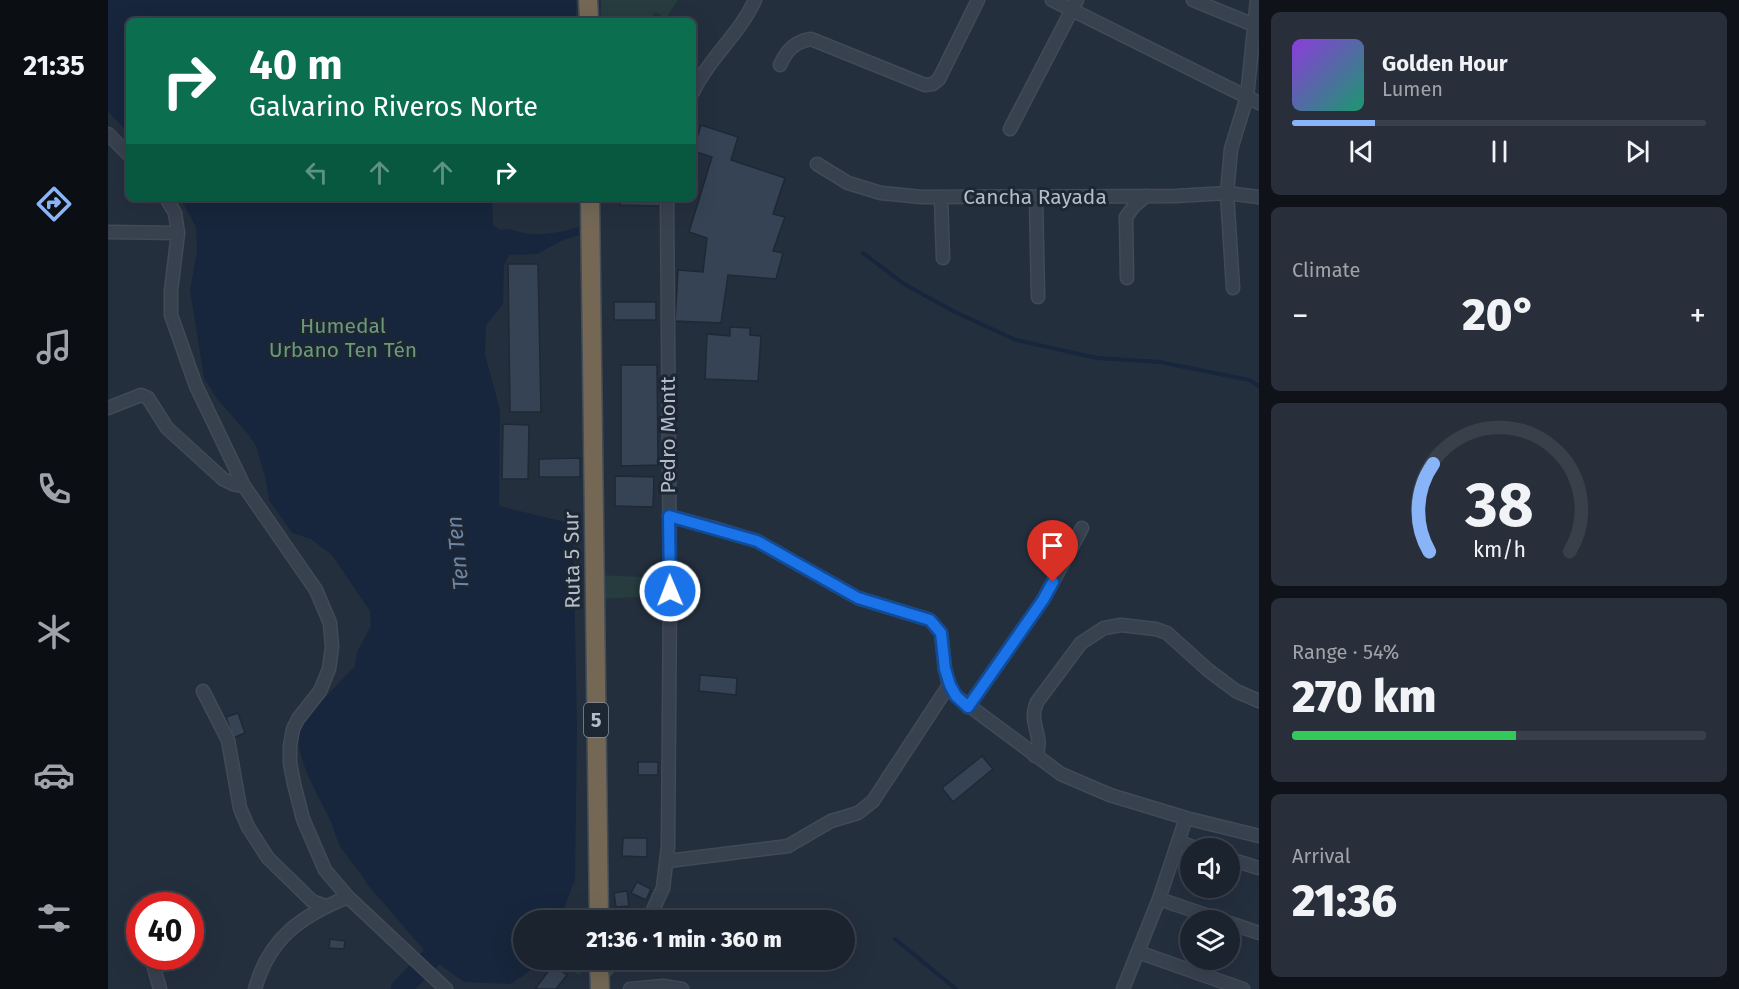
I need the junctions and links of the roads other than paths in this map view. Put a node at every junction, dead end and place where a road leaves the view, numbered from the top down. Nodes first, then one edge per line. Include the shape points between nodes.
1 (588, 0) edge
2 (755, 0) edge
3 (978, 0) edge
4 (1052, 0) edge
5 (1192, 0) edge
6 (1257, 0) edge
7 (1075, 5) edge
8 (588, 18) edge
9 (1254, 25) junction
10 (780, 65) dead end
11 (696, 87) edge
12 (1247, 97) junction
13 (1259, 103) edge
14 (1010, 129) dead end
15 (108, 134) edge
16 (126, 152) edge
17 (817, 164) dead end
18 (1227, 193) junction
19 (1146, 196) junction
20 (941, 197) junction
21 (1036, 197) junction
22 (1259, 197) edge
23 (168, 201) edge
24 (590, 201) edge
25 (667, 201) edge
26 (108, 232) edge
27 (178, 233) junction
28 (943, 258) dead end
29 (1127, 278) dead end
30 (1233, 288) dead end
31 (1038, 297) dead end
32 (108, 408) edge
33 (244, 486) junction
34 (669, 516) junction
35 (1082, 528) dead end
36 (950, 685) junction
37 (203, 692) dead end
38 (1259, 700) edge
39 (968, 707) junction
40 (1035, 756) junction
41 (1186, 818) junction
42 (1259, 836) edge
43 (1179, 842) joint
44 (668, 861) junction
45 (1240, 862) edge
46 (1259, 868) edge
47 (348, 897) junction
48 (1159, 899) junction
49 (325, 906) junction
50 (599, 910) edge
51 (653, 910) edge
52 (1192, 910) edge
53 (1240, 926) edge
54 (1259, 933) edge
55 (1138, 952) junction
56 (155, 970) edge
57 (160, 989) edge
58 (255, 989) edge
59 (446, 989) edge
60 (630, 989) edge
61 (682, 989) edge
62 (1123, 989) edge
63 (1243, 989) edge

1 - 8 highway
2 - 11 street via 743,24
3 - 10 street via 933,84 925,86 812,39 794,45
4 - 7 street
5 - 9 street
6 - 9 street
7 - 12 street
7 - 14 street
9 - 12 street
12 - 13 street
12 - 18 street via 1231,149
15 - 16 street
17 - 20 street, Cancha Rayada via 848,183 881,193
18 - 19 street, Cancha Rayada
18 - 22 street, Cancha Rayada
18 - 30 street
19 - 21 street, Cancha Rayada
19 - 29 street via 1126,217
20 - 21 street, Cancha Rayada
20 - 28 street
21 - 31 street
23 - 27 street via 175,213
24 - 50 highway, Ruta 5 Sur / 5
25 - 34 street, Pedro Montt
26 - 27 street
27 - 33 street via 171,315 196,386
32 - 33 street via 141,395 148,398 167,428 223,479
33 - 47 street via 316,590 330,623 329,669 320,691 293,729 290,763 298,803 314,846 325,870
34 - 36 street via 757,541 858,598 930,620 941,633
34 - 44 street, Pedro Montt
35 - 39 street via 1043,600
36 - 39 street
36 - 44 street via 873,801 858,813 831,821 788,846
37 - 49 street via 228,740 240,808 248,827 268,858 312,901
38 - 40 street via 1236,691 1167,633 1138,626 1104,628 1082,643 1037,702 1034,723 1039,746
39 - 40 street
40 - 41 street via 1061,774 1110,795
41 - 42 street
41 - 43 street
43 - 48 street
44 - 51 street, Pedro Montt via 663,888
45 - 46 street
47 - 49 street
47 - 59 street
48 - 52 street
48 - 55 street
49 - 58 street via 298,922 277,943 262,965
53 - 54 street
55 - 62 street
55 - 63 street
56 - 57 street
60 - 61 street

